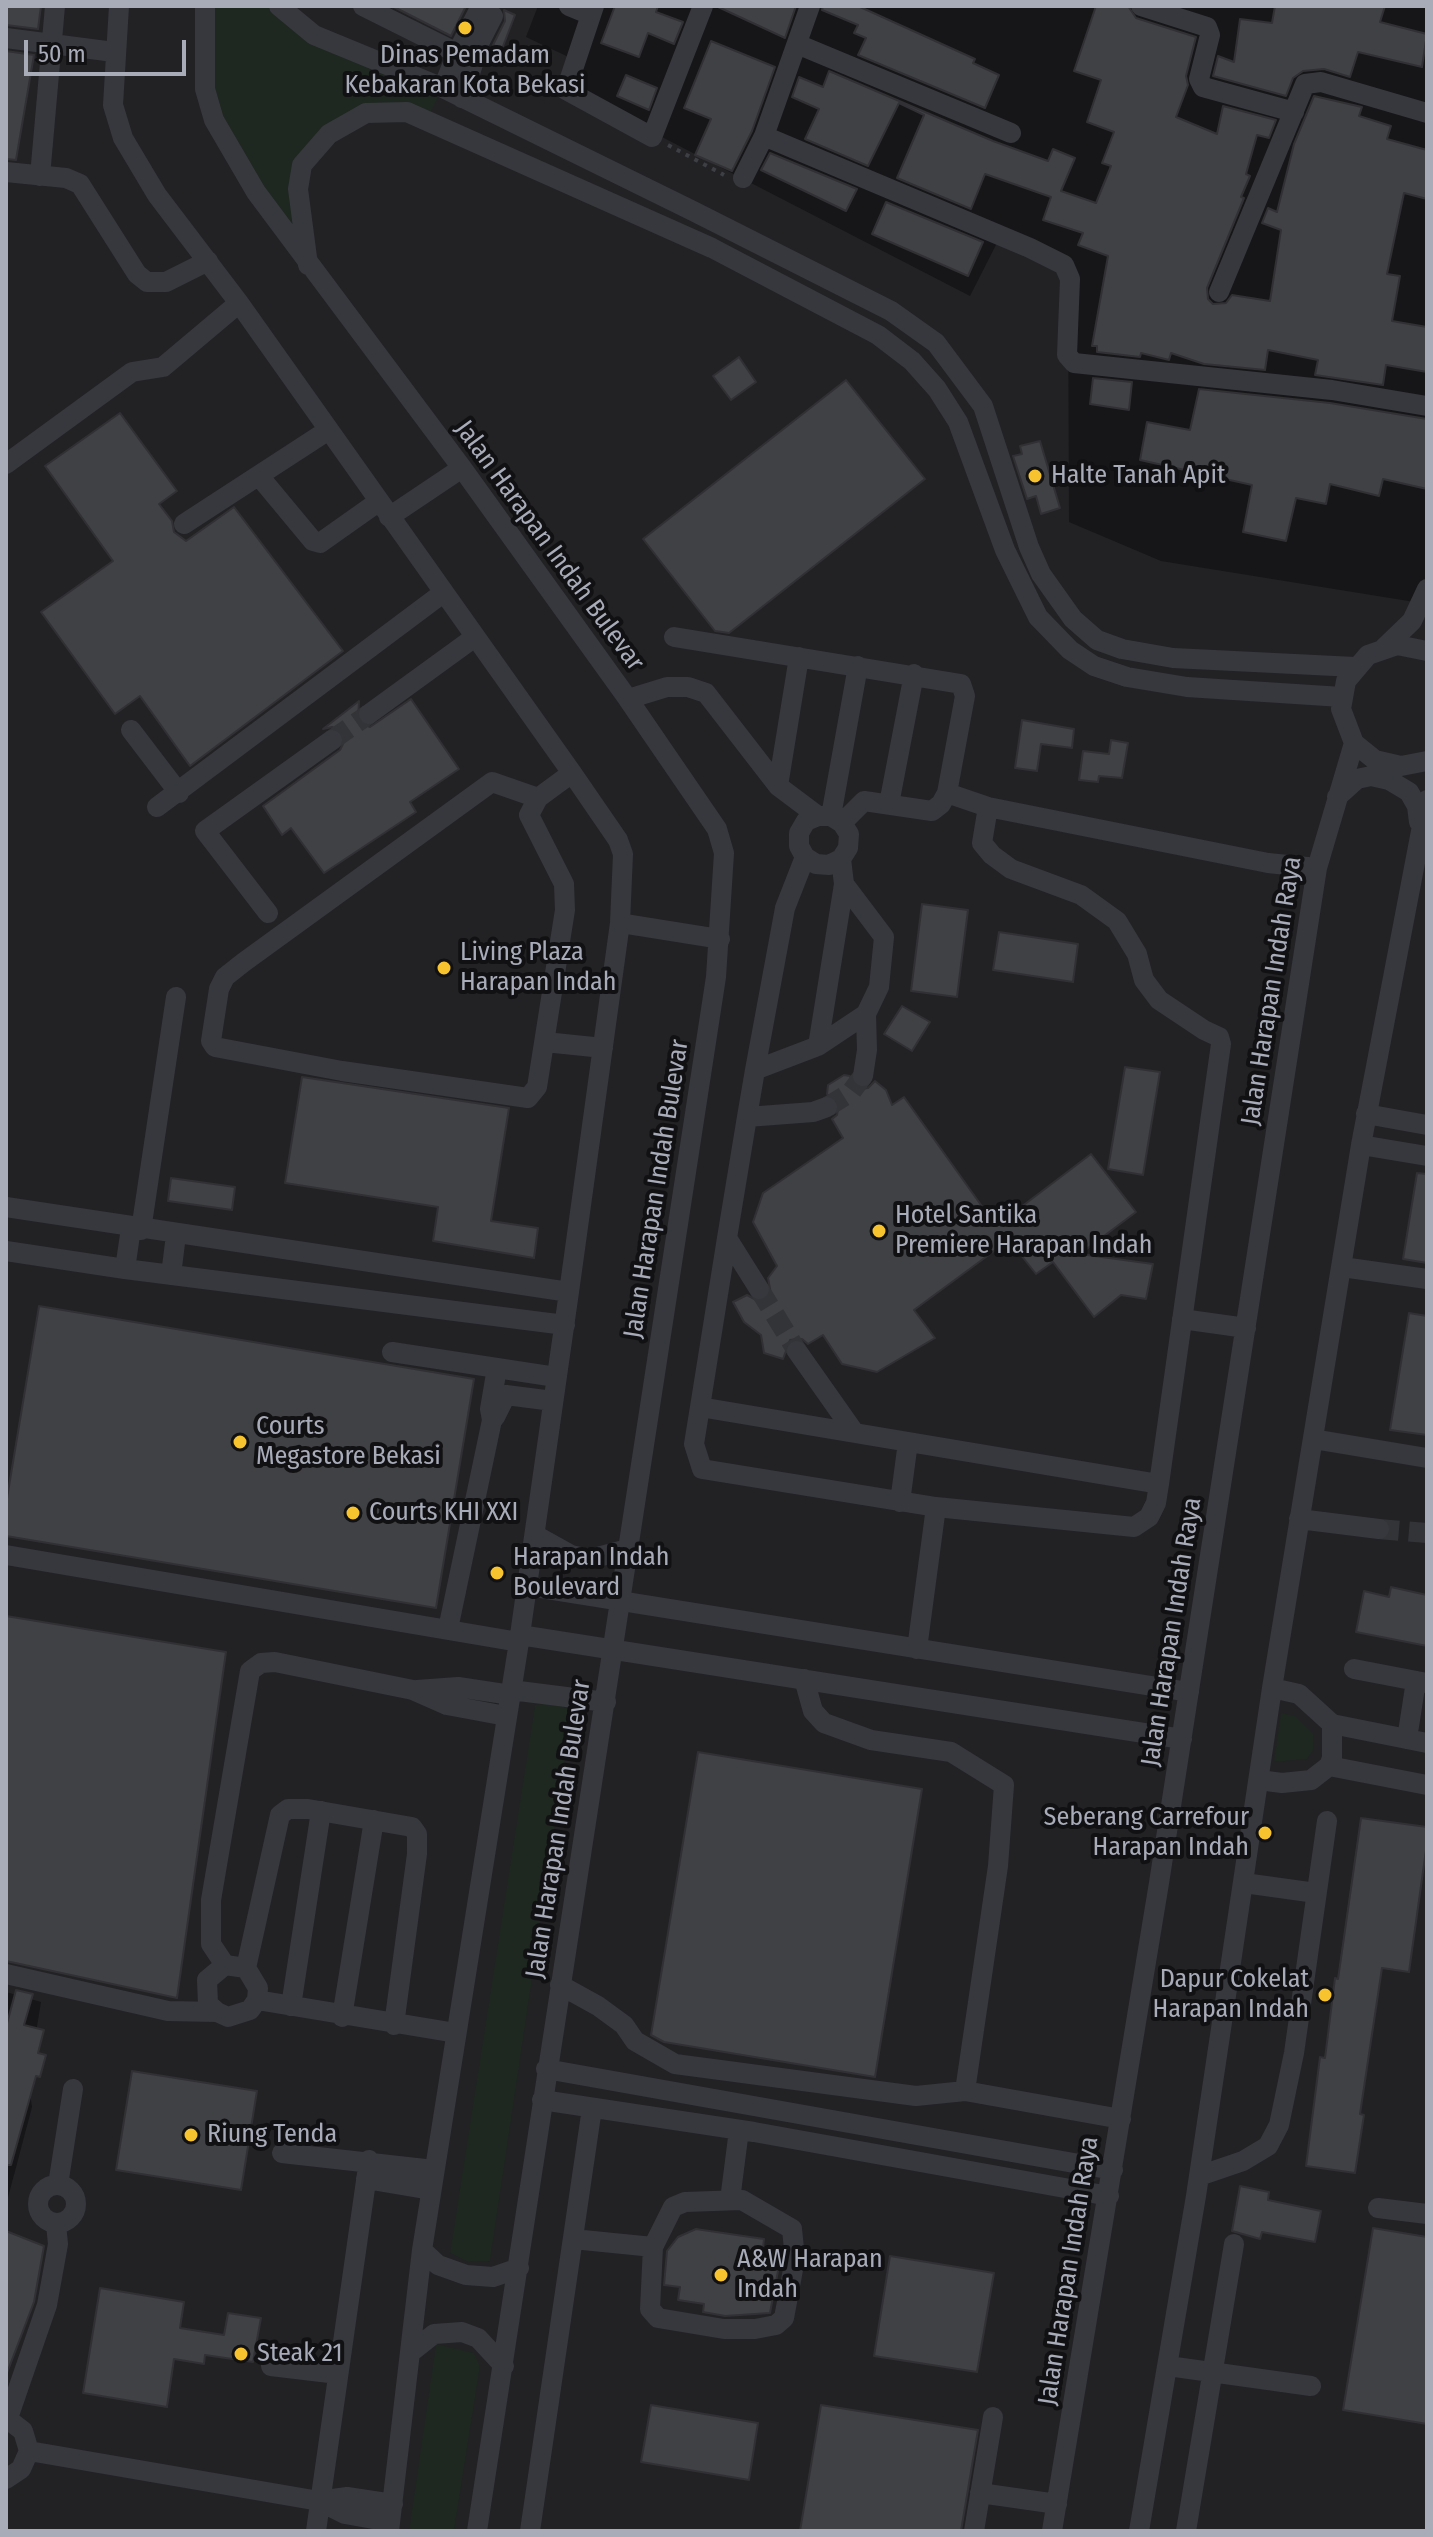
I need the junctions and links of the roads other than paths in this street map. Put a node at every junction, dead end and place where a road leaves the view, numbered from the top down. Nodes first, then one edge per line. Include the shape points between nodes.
1 (55, 6) edge
2 (119, 6) edge
3 (205, 6) edge
4 (279, 6) edge
5 (363, 6) edge
6 (569, 6) edge
7 (703, 6) edge
8 (810, 6) edge
9 (1141, 6) edge
10 (592, 10) edge
11 (486, 13) dead end
12 (6, 38) edge
13 (50, 44) junction
14 (797, 44) junction
15 (114, 52) junction
16 (466, 57) junction
17 (452, 93) junction
18 (1294, 112) junction
19 (1427, 113) edge
20 (1011, 133) dead end
21 (764, 136) junction
22 (6, 172) edge
23 (40, 176) junction
24 (743, 178) road end
25 (208, 261) junction
26 (308, 266) junction
27 (1219, 292) dead end
28 (239, 303) junction
29 (1427, 406) edge
30 (327, 431) junction
31 (6, 464) edge
32 (458, 470) junction
33 (259, 476) junction
34 (391, 509) junction
35 (184, 524) dead end
36 (1427, 589) edge
37 (443, 593) junction
38 (475, 637) junction
39 (674, 637) dead end
40 (1384, 648) junction
41 (1427, 651) edge
42 (799, 657) junction
43 (858, 666) junction
44 (1355, 667) junction
45 (914, 674) junction
46 (1342, 697) junction
47 (628, 699) junction
48 (369, 714) tunnel mouth
49 (131, 730) dead end
50 (332, 740) tunnel mouth
51 (1354, 743) junction
52 (1427, 761) edge
53 (572, 773) junction
54 (778, 786) junction
55 (179, 793) junction
56 (947, 793) junction
57 (538, 798) junction
58 (1334, 800) junction
59 (1427, 800) edge
60 (889, 804) junction
61 (157, 807) dead end
62 (988, 807) junction
63 (831, 818) junction
64 (1420, 828) junction
65 (805, 857) junction
66 (841, 859) junction
67 (1317, 868) junction
68 (844, 884) junction
69 (268, 913) dead end
70 (620, 923) junction
71 (720, 939) junction
72 (176, 997) dead end
73 (866, 1014) junction
74 (545, 1042) junction
75 (818, 1046) junction
76 (603, 1048) junction
77 (755, 1070) junction
78 (863, 1076) tunnel mouth
79 (827, 1107) tunnel mouth
80 (1366, 1114) junction
81 (747, 1117) junction
82 (1427, 1125) edge
83 (1361, 1145) junction
84 (1427, 1156) edge
85 (6, 1207) edge
86 (136, 1229) junction
87 (176, 1235) junction
88 (727, 1238) junction
89 (6, 1251) edge
90 (1342, 1267) junction
91 (125, 1269) junction
92 (171, 1275) junction
93 (1427, 1279) edge
94 (759, 1289) tunnel mouth
95 (569, 1292) junction
96 (1182, 1319) junction
97 (565, 1325) junction
98 (1246, 1328) junction
99 (797, 1351) tunnel mouth
100 (392, 1352) dead end
101 (497, 1368) junction
102 (556, 1377) junction
103 (553, 1401) junction
104 (700, 1407) junction
105 (492, 1420) junction
106 (854, 1432) junction
107 (1313, 1439) junction
108 (908, 1442) junction
109 (1427, 1458) edge
110 (1159, 1484) junction
111 (900, 1502) junction
112 (936, 1507) junction
113 (1299, 1519) junction
114 (1379, 1529) tunnel mouth
115 (535, 1535) junction
116 (628, 1549) junction
117 (6, 1555) edge
118 (527, 1586) junction
119 (621, 1600) junction
120 (448, 1629) junction
121 (520, 1638) junction
122 (615, 1648) junction
123 (917, 1649) junction
124 (1354, 1669) dead end
125 (804, 1679) junction
126 (1422, 1682) edge
127 (1272, 1688) junction
128 (413, 1690) junction
129 (511, 1692) junction
130 (1189, 1692) junction
131 (606, 1702) junction
132 (506, 1716) junction
133 (1332, 1724) junction
134 (1182, 1739) junction
135 (1417, 1741) edge
136 (1329, 1766) junction
137 (1259, 1780) junction
138 (1427, 1785) edge
139 (321, 1811) junction
140 (374, 1820) junction
141 (1327, 1821) dead end
142 (1244, 1883) junction
143 (1316, 1893) junction
144 (236, 1967) junction
145 (6, 1974) edge
146 (560, 1985) junction
147 (257, 2000) junction
148 (291, 2006) junction
149 (217, 2012) junction
150 (342, 2017) junction
151 (394, 2025) junction
152 (456, 2033) junction
153 (546, 2069) junction
154 (73, 2089) dead end
155 (965, 2091) junction
156 (542, 2100) junction
157 (592, 2108) junction
158 (1121, 2119) junction
159 (746, 2131) junction
160 (282, 2153) dead end
161 (367, 2169) junction
162 (1113, 2170) junction
163 (1199, 2176) junction
164 (433, 2180) junction
165 (1109, 2196) junction
166 (736, 2200) junction
167 (1378, 2208) dead end
168 (1427, 2214) edge
169 (573, 2239) junction
170 (1234, 2244) dead end
171 (653, 2247) junction
172 (422, 2250) junction
173 (519, 2268) junction
174 (410, 2353) junction
175 (271, 2366) dead end
176 (504, 2366) junction
177 (1168, 2366) junction
178 (1212, 2372) junction
179 (338, 2374) junction
180 (1311, 2386) dead end
181 (993, 2417) dead end
182 (7, 2418) edge
183 (29, 2451) junction
184 (6, 2479) edge
185 (980, 2493) junction
186 (319, 2501) junction
187 (1057, 2504) junction
188 (391, 2519) edge
189 (482, 2530) edge
190 (316, 2531) edge
191 (530, 2531) edge
192 (974, 2531) edge
193 (1052, 2531) edge
194 (1139, 2531) edge
195 (1186, 2531) edge

1 - 13 street
2 - 15 street
3 - 26 street, Jalan Harapan Indah Bulevar via 205,89 214,120
4 - 17 street via 314,35
5 - 16 street
6 - 10 street
7 - 10 street via 652,137 566,90
8 - 14 street
9 - 18 street via 1207,27 1210,35 1199,79 1203,87
11 - 16 street
12 - 13 street
13 - 15 street
13 - 23 street
14 - 20 street
14 - 21 street
15 - 25 street via 113,105 123,138 157,195
16 - 17 street
17 - 44 street via 891,311 936,343 983,406 1041,574 1073,619 1097,640 1173,658
18 - 19 street via 1305,84 1313,81
18 - 27 street
21 - 24 street
21 - 29 street via 1064,265 1070,279 1067,355 1074,363 1332,390
22 - 23 street
23 - 25 street via 80,184 147,282 166,282
25 - 28 street
26 - 32 street, Jalan Harapan Indah Bulevar
26 - 46 street via 298,189 302,165 329,134 366,113 407,112 712,248 878,335 912,361 958,422 1005,550 1038,617 1094,666 1187,687
28 - 30 street
28 - 31 street via 163,367 132,372
30 - 33 street
30 - 34 street
32 - 34 street
32 - 47 street, Jalan Harapan Indah Bulevar
33 - 34 street via 320,543
33 - 35 street
34 - 37 street
36 - 40 street via 1412,621
37 - 38 street
37 - 55 street
38 - 48 street
38 - 53 street
39 - 42 street
40 - 41 street via 1409,645
40 - 44 street
42 - 43 street
42 - 54 street
43 - 45 street
43 - 63 street
44 - 46 street
45 - 56 street via 961,684 965,696
45 - 60 street
46 - 51 street via 1343,721
47 - 54 street via 667,687 706,693
47 - 71 street, Jalan Harapan Indah Bulevar via 717,829 724,853
49 - 55 street
50 - 69 street via 205,831
51 - 52 street via 1388,765
51 - 58 street, Jalan Harapan Indah Raya
53 - 57 street
53 - 70 street via 623,854
54 - 63 street
55 - 61 street
56 - 60 street via 932,811
56 - 62 street
57 - 74 street via 529,815 565,895
57 - 74 street via 492,782 244,962 219,989 211,1041 215,1047 520,1100 537,1087
58 - 64 street via 1357,779 1389,780 1409,792
58 - 67 street, Jalan Harapan Indah Raya
59 - 64 street
60 - 63 street via 864,801
62 - 67 street via 1268,863
62 - 96 street via 982,843 992,855 1011,869 1081,895 1117,921 1159,1000 1219,1037
63 - 65 street via 806,821 799,833
63 - 66 street via 849,834
64 - 80 street
65 - 66 street via 829,865
65 - 77 street via 785,908
66 - 68 street
67 - 98 street, Jalan Harapan Indah Raya
68 - 73 street via 884,937 879,987
68 - 75 street
70 - 71 street
70 - 76 street
71 - 116 street, Jalan Harapan Indah Bulevar
72 - 86 street
73 - 75 street
73 - 78 street
74 - 76 street
75 - 77 street
76 - 95 street
77 - 81 street
79 - 81 street
80 - 82 street
80 - 83 street
81 - 88 street
83 - 84 street
83 - 90 street
85 - 86 street
86 - 87 street
86 - 91 street
87 - 92 street
87 - 95 street
88 - 94 street
88 - 104 street
89 - 91 street
90 - 93 street
90 - 107 street
91 - 92 street
92 - 97 street
95 - 97 street
96 - 98 street
96 - 110 street
97 - 102 street
98 - 130 street, Jalan Harapan Indah Raya
99 - 106 street
100 - 101 street
101 - 102 street
101 - 105 street
102 - 103 street
103 - 105 street via 506,1395
103 - 115 street
104 - 106 street
104 - 111 street via 694,1444 702,1469
105 - 120 street
106 - 108 street
107 - 109 street
107 - 113 street
108 - 110 street
108 - 111 street
110 - 112 street via 1149,1517 1134,1527
111 - 112 street
112 - 123 street
113 - 114 street
113 - 127 street
115 - 116 street via 590,1559
115 - 118 street
116 - 119 street, Jalan Harapan Indah Bulevar
117 - 120 street
118 - 119 street
118 - 121 street
119 - 122 street, Jalan Harapan Indah Bulevar
119 - 123 street
120 - 121 street
121 - 122 street
121 - 129 street
122 - 125 street
122 - 131 street, Jalan Harapan Indah Bulevar
123 - 130 street
124 - 126 street
125 - 134 street
125 - 155 street via 813,1711 824,1723 871,1740 951,1752 1004,1785 998,1866
126 - 135 street
127 - 133 street via 1299,1694
127 - 137 street
128 - 129 street
128 - 132 street via 447,1705
128 - 144 street via 275,1662 250,1671 211,1900 211,1944
129 - 131 street
129 - 132 street
130 - 134 street, Jalan Harapan Indah Raya
131 - 146 street, Jalan Harapan Indah Bulevar
132 - 152 street
133 - 135 street
133 - 136 street
134 - 158 street, Jalan Harapan Indah Raya
136 - 137 street via 1311,1780
136 - 138 street
137 - 142 street
139 - 140 street
139 - 144 street via 288,1809 280,1815
139 - 148 street
140 - 150 street
140 - 151 street via 412,1827 417,1834
141 - 143 street
142 - 143 street
142 - 163 street
143 - 163 street via 1279,2125 1268,2146
144 - 147 street via 258,1988
144 - 149 street via 214,1971 205,1992
145 - 149 street via 168,2011
146 - 153 street, Jalan Harapan Indah Bulevar
146 - 155 street via 598,2006 624,2025 635,2041 675,2064 916,2096
147 - 148 street
147 - 149 street via 240,2016
148 - 150 street
150 - 151 street
151 - 152 street
152 - 164 street
153 - 156 street, Jalan Harapan Indah Bulevar
153 - 162 street
154 - 182 street via 58,2185 72,2191 76,2206 70,2219 56,2224 58,2244 47,2305
155 - 158 street
156 - 157 street
156 - 173 street, Jalan Harapan Indah Bulevar
157 - 159 street
157 - 169 street
158 - 162 street, Jalan Harapan Indah Raya
159 - 165 street
159 - 166 street
160 - 161 street
161 - 164 street
161 - 179 street
162 - 165 street, Jalan Harapan Indah Raya
163 - 177 street
164 - 172 street
165 - 187 street, Jalan Harapan Indah Raya
166 - 171 street via 673,2207
166 - 171 street via 792,2229 796,2240 784,2318 776,2325 724,2329 658,2318 650,2309
167 - 168 street
169 - 171 street
169 - 191 street
170 - 178 street
172 - 173 street via 438,2265 466,2275 493,2277
172 - 174 street
173 - 176 street, Jalan Harapan Indah Bulevar
174 - 176 street via 434,2334 462,2332 478,2338
174 - 188 street
175 - 179 street
176 - 189 street, Jalan Harapan Indah Bulevar
177 - 178 street
177 - 194 street
178 - 180 street
178 - 195 street
179 - 186 street
181 - 185 street
182 - 183 street via 23,2431
183 - 184 street via 21,2469
183 - 186 street
185 - 187 street
185 - 192 street
186 - 188 street via 345,2514
186 - 190 street
187 - 193 street, Jalan Harapan Indah Raya

